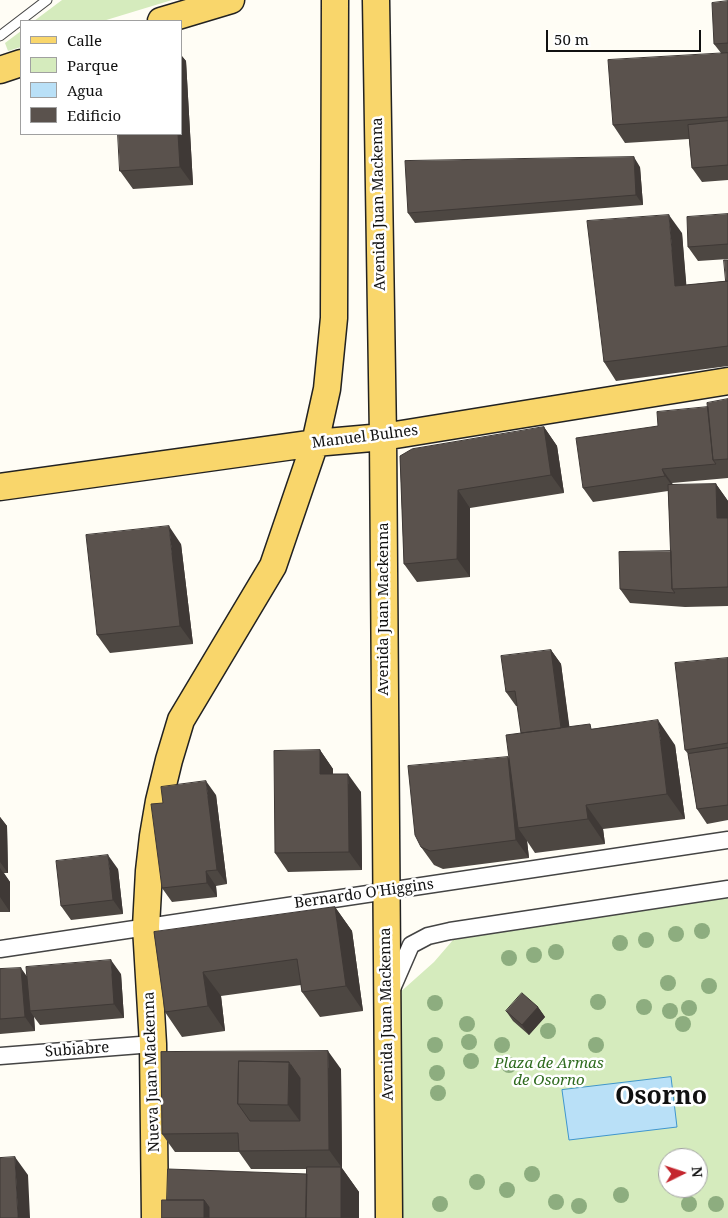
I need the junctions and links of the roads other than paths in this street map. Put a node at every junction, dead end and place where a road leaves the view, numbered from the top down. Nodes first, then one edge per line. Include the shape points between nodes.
1 (47, 0) edge
2 (231, 0) edge
3 (335, 0) edge
4 (376, 0) edge
5 (205, 4) edge
6 (21, 20) edge
7 (164, 20) edge
8 (20, 21) edge
9 (0, 36) edge
10 (20, 63) edge
11 (0, 70) edge
12 (728, 380) edge
13 (383, 437) junction
14 (315, 443) junction
15 (0, 487) edge
16 (728, 840) edge
17 (728, 889) edge
18 (386, 891) junction
19 (146, 927) junction
20 (0, 949) edge
21 (387, 1000) junction
22 (153, 1044) junction
23 (0, 1056) edge
24 (156, 1218) edge
25 (389, 1218) edge

1 - 6 lane
2 - 5 main road
3 - 14 main road via 334,318 327,389
4 - 13 main road, Avenida Juan Mackenna
5 - 7 main road
8 - 9 lane
10 - 11 main road
12 - 13 main road, Manuel Bulnes
13 - 14 main road, Manuel Bulnes
13 - 18 main road, Avenida Juan Mackenna
14 - 15 main road, Manuel Bulnes
14 - 19 main road via 273,566 181,720 156,818
16 - 18 street, Bernardo O'Higgins
17 - 21 street via 428,936 411,945
18 - 19 street, Bernardo O'Higgins
18 - 21 main road, Avenida Juan Mackenna
19 - 20 street, Bernardo O'Higgins
19 - 22 main road, Nueva Juan Mackenna
21 - 25 main road, Avenida Juan Mackenna
22 - 23 street, Subiabre
22 - 24 main road, Nueva Juan Mackenna

